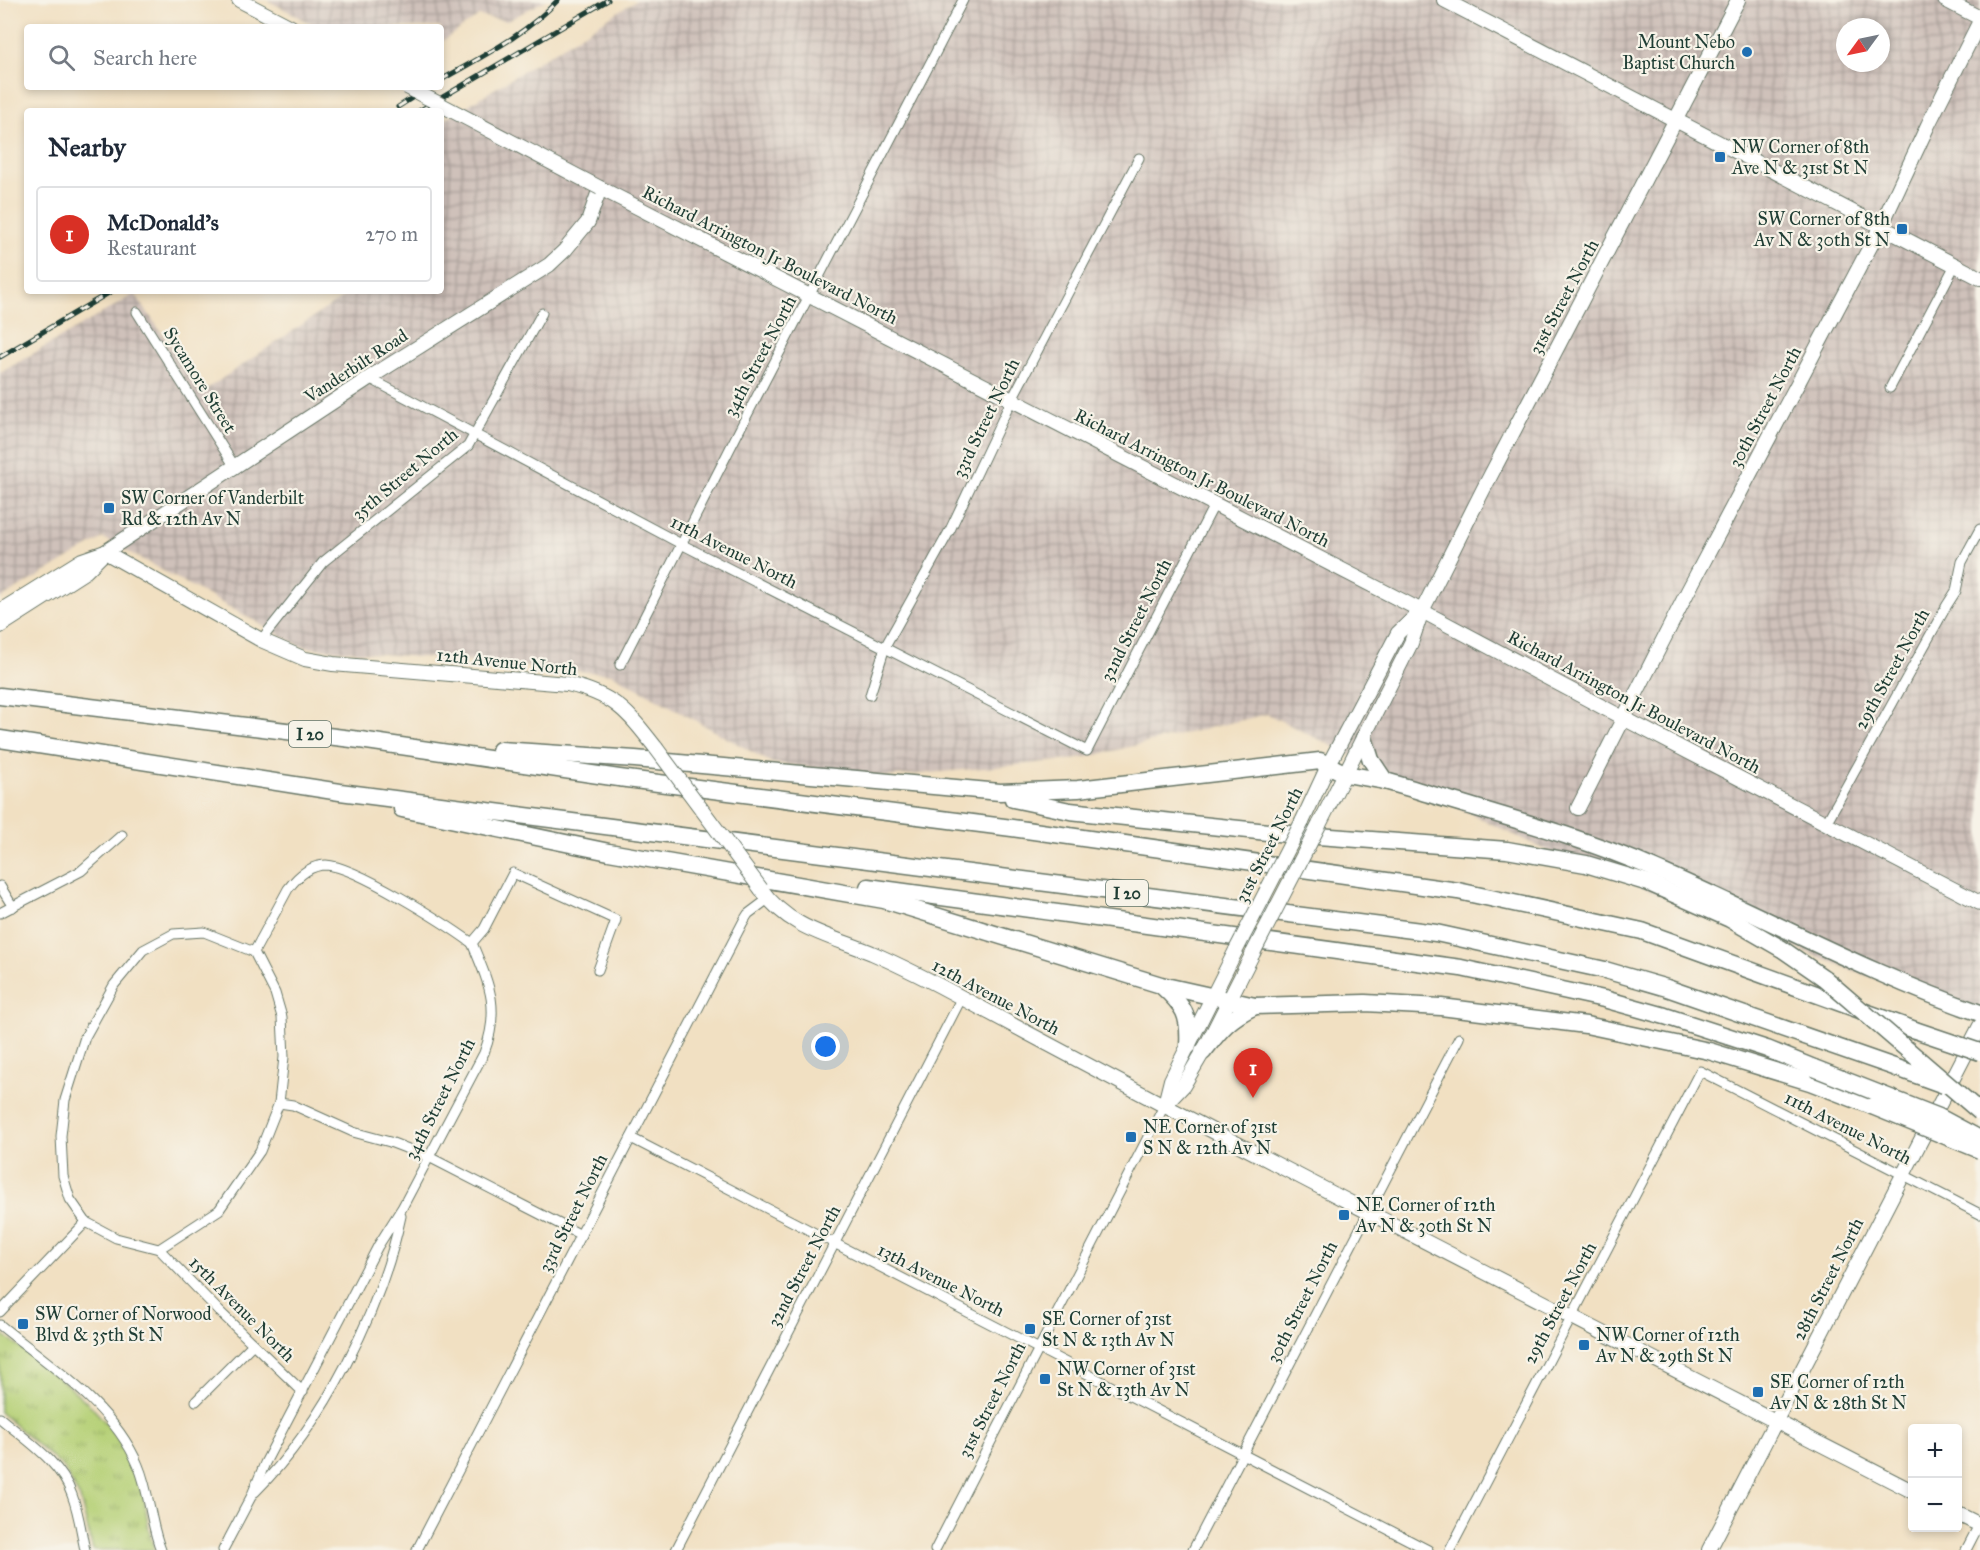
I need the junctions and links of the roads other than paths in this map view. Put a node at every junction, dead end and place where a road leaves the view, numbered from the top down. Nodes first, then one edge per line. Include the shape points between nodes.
1 (239, 0) edge
2 (963, 0) edge
3 (1444, 0) edge
4 (1738, 0) edge
5 (1945, 0) edge
6 (1471, 6) edge
7 (1980, 20) edge
8 (285, 24) edge
9 (412, 90) edge
10 (1677, 120) junction
11 (1139, 158) dead end
12 (600, 188) junction
13 (1881, 226) junction
14 (1955, 265) junction
15 (1980, 278) edge
16 (810, 296) junction
17 (137, 312) dead end
18 (542, 313) dead end
19 (369, 378) junction
20 (1890, 388) dead end
21 (1012, 399) junction
22 (476, 434) junction
23 (235, 467) junction
24 (1214, 505) junction
25 (1980, 529) edge
26 (683, 545) junction
27 (105, 552) junction
28 (0, 611) edge
29 (1422, 611) junction
30 (0, 626) edge
31 (261, 639) junction
32 (885, 647) junction
33 (620, 665) dead end
34 (870, 694) dead end
35 (0, 696) edge
36 (1625, 719) junction
37 (1364, 738) junction
38 (0, 739) edge
39 (360, 740) junction
40 (1087, 751) joint
41 (1329, 764) junction
42 (1346, 774) junction
43 (1385, 781) junction
44 (969, 789) junction
45 (340, 792) junction
46 (1578, 808) dead end
47 (1826, 823) junction
48 (122, 835) dead end
49 (629, 855) junction
50 (0, 886) edge
51 (764, 894) junction
52 (1980, 903) edge
53 (13, 907) junction
54 (0, 913) edge
55 (472, 943) junction
56 (254, 952) junction
57 (598, 970) dead end
58 (1161, 985) junction
59 (962, 997) junction
60 (1221, 999) junction
61 (1255, 1006) junction
62 (1980, 1013) edge
63 (1980, 1026) edge
64 (1459, 1038) dead end
65 (1195, 1049) junction
66 (1980, 1052) edge
67 (1700, 1071) joint
68 (1980, 1098) edge
69 (279, 1104) junction
70 (1164, 1106) junction
71 (1980, 1112) edge
72 (631, 1138) junction
73 (1980, 1139) edge
74 (1980, 1150) edge
75 (429, 1157) junction
76 (1902, 1174) junction
77 (402, 1208) junction
78 (1369, 1211) junction
79 (1980, 1214) edge
80 (86, 1222) junction
81 (581, 1235) junction
82 (835, 1243) junction
83 (159, 1249) junction
84 (0, 1312) edge
85 (1572, 1315) junction
86 (0, 1325) edge
87 (253, 1344) junction
88 (1039, 1349) junction
89 (303, 1392) junction
90 (196, 1401) dead end
91 (0, 1418) edge
92 (1776, 1420) junction
93 (1243, 1454) junction
94 (1908, 1489) edge
95 (251, 1497) junction
96 (1962, 1516) edge
97 (1980, 1525) edge
98 (85, 1550) edge
99 (161, 1550) edge
100 (223, 1550) edge
101 (417, 1550) edge
102 (676, 1550) edge
103 (935, 1550) edge
104 (1193, 1550) edge
105 (1428, 1550) edge
106 (1450, 1550) edge
107 (1709, 1550) edge
108 (1966, 1550) edge

1 - 8 street
2 - 16 street, 34th Street North
3 - 6 street
4 - 10 street, 31st Street North
5 - 7 street
6 - 10 street
7 - 13 street, 30th Street North
9 - 12 street, Richard Arrington Jr Boulevard North, bridge
10 - 13 street
10 - 29 street, 31st Street North
11 - 21 street, 33rd Street North
12 - 16 street, Richard Arrington Jr Boulevard North
12 - 19 street, Vanderbilt Road via 588,222 549,265
13 - 14 street
13 - 36 street, 30th Street North via 1688,591
14 - 15 street
14 - 20 street
16 - 21 street, Richard Arrington Jr Boulevard North
16 - 26 street, 34th Street North
17 - 23 street, Sycamore Street
18 - 22 street, 35th Street North
19 - 22 street, 11th Avenue North
19 - 23 street, Vanderbilt Road
21 - 24 street, Richard Arrington Jr Boulevard North
21 - 32 street, 33rd Street North via 950,530
22 - 26 street, 11th Avenue North
22 - 31 street, 35th Street North via 468,446 323,562
23 - 27 street, Vanderbilt Road
24 - 29 street, Richard Arrington Jr Boulevard North
24 - 40 street, 32nd Street North
25 - 47 street, 29th Street North via 1962,562 1956,591
26 - 32 street, 11th Avenue North
26 - 33 street, 34th Street North
27 - 28 street, Vanderbilt Road via 82,560
27 - 30 street, Vanderbilt Road via 86,571
27 - 31 street, 12th Avenue North
29 - 36 street, Richard Arrington Jr Boulevard North
29 - 37 street, 31st Street North via 1411,643
29 - 41 street, 31st Street North via 1398,633
31 - 51 street, 12th Avenue North, bridge via 305,659 333,664 567,684 608,697 656,748
32 - 34 street, 33rd Street North
32 - 40 street, 11th Avenue North
35 - 39 highway, I 20
36 - 46 street, 30th Street North
36 - 47 street, Richard Arrington Jr Boulevard North
37 - 42 street, 31st Street North
37 - 43 highway via 1371,760
38 - 45 highway, I 20
39 - 44 highway via 635,759
39 - 66 highway, I 20, bridge via 1458,891 1642,931
41 - 42 highway
41 - 44 highway via 1320,761 1044,791
41 - 60 street, 31st Street North, bridge via 1236,950
42 - 43 highway
42 - 60 street, 31st Street North, bridge via 1253,953
43 - 62 highway via 1558,833 1653,868 1931,996
44 - 71 highway, bridge via 1070,811 1277,833 1507,850 1586,864 1673,892 1782,949 1824,978
45 - 49 highway via 417,813
45 - 68 highway, I 20, bridge via 1436,933 1605,970 1667,988
47 - 52 street, Richard Arrington Jr Boulevard North
48 - 53 street via 81,871
49 - 58 highway via 884,900
49 - 73 highway, bridge via 1461,968 1604,999 1767,1048 1939,1116
50 - 53 street
51 - 59 street, 12th Avenue North via 782,913 801,925
51 - 72 street, 33rd Street North via 743,922
53 - 54 street
55 - 56 street via 388,892 325,865 305,872 288,889
55 - 57 street via 484,929 513,873 616,920
55 - 75 street, 34th Street North via 491,990 492,1032
56 - 69 street via 275,993 282,1017 284,1058
56 - 80 street via 204,932 173,934 143,950 114,985 85,1037 65,1100 62,1124 63,1176 70,1199
58 - 60 highway
58 - 65 highway via 1187,1014
59 - 70 street, 12th Avenue North
59 - 82 street, 32nd Street North
60 - 61 highway
60 - 65 street, 31st Street North
61 - 65 highway via 1235,1016
61 - 74 highway, bridge via 1365,1003 1441,1007 1576,1023 1657,1039 1810,1082
63 - 76 street, 28th Street North
64 - 78 street, 30th Street North
65 - 70 street, 31st Street North via 1183,1086
67 - 76 street, 11th Avenue North
67 - 85 street, 29th Street North
69 - 75 street via 293,1105 353,1132
69 - 83 street via 260,1151 219,1210
70 - 78 street, 12th Avenue North
70 - 88 street, 31st Street North
72 - 81 street, 33rd Street North
72 - 82 street, 13th Avenue North
75 - 77 street, 34th Street North
75 - 81 street
76 - 79 street, 11th Avenue North
76 - 92 street, 28th Street North
77 - 89 street, 34th Street North via 378,1246
77 - 95 street, 34th Street North via 370,1314 340,1373 297,1444
78 - 85 street, 12th Avenue North
78 - 93 street, 30th Street North
80 - 83 street via 116,1238
80 - 84 street
81 - 101 street, 33rd Street North
82 - 88 street, 13th Avenue North
82 - 102 street, 32nd Street North
83 - 87 street, 15th Avenue North
85 - 92 street, 12th Avenue North
85 - 106 street, 29th Street North
86 - 99 street via 84,1394 116,1427 138,1465
87 - 89 street, 15th Avenue North
87 - 90 street
88 - 93 street, 13th Avenue North
88 - 103 street, 31st Street North
89 - 95 street, 34th Street North
91 - 98 street via 59,1472 72,1493
92 - 94 street, 12th Avenue North
92 - 107 street, 28th Street North
93 - 104 street, 30th Street North
93 - 105 street, 13th Avenue North
95 - 100 street, 34th Street North
96 - 97 street
97 - 108 street

